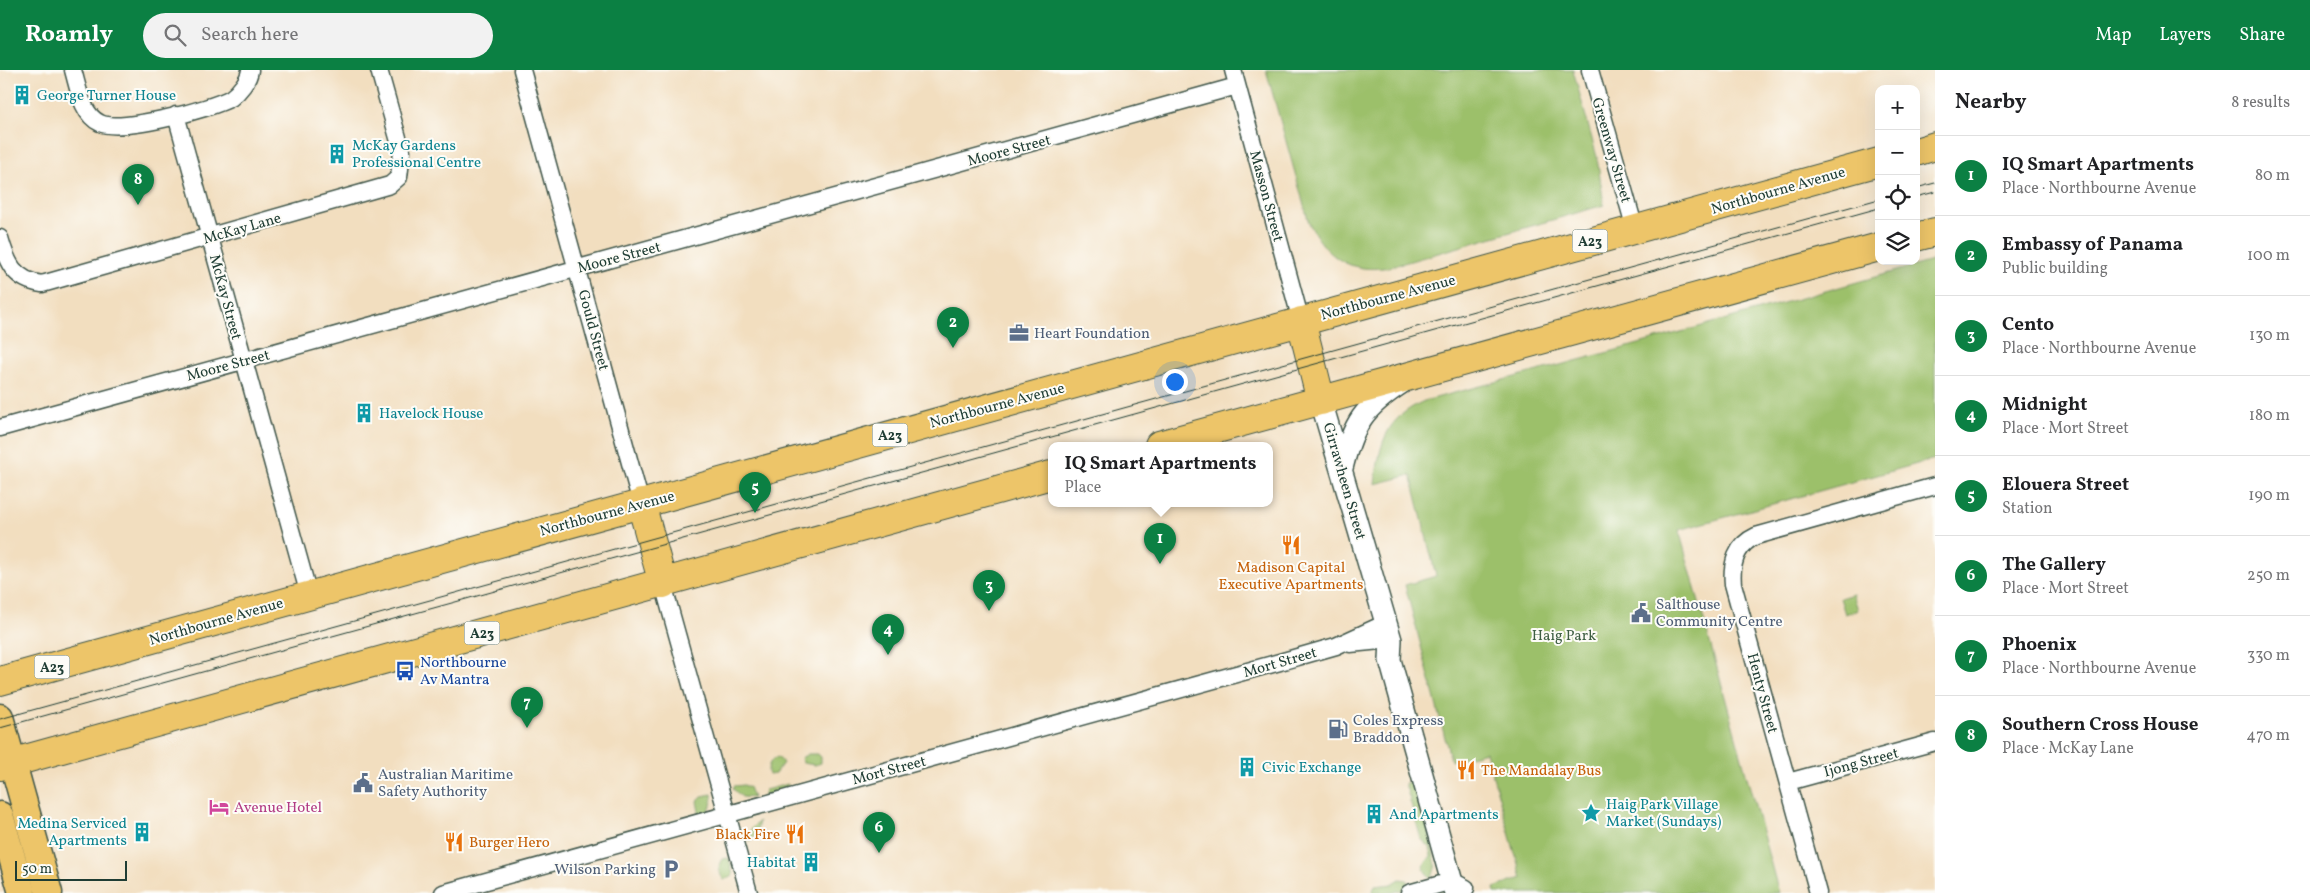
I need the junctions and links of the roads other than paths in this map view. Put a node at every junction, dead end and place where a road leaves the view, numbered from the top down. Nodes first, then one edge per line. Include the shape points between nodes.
1 (73, 70) edge
2 (250, 70) edge
3 (379, 70) edge
4 (522, 70) edge
5 (1233, 70) edge
6 (1590, 70) edge
7 (1237, 86) junction
8 (176, 115) junction
9 (1935, 146) edge
10 (1920, 151) edge
11 (1875, 163) edge
12 (1635, 229) junction
13 (1935, 232) edge
14 (1920, 236) edge
15 (210, 237) junction
16 (0, 238) edge
17 (1875, 249) edge
18 (577, 269) junction
19 (1301, 321) junction
20 (244, 361) junction
21 (1411, 376) junction
22 (1322, 401) junction
23 (0, 428) edge
24 (1170, 442) edge
25 (1341, 470) junction
26 (1048, 476) edge
27 (1935, 486) edge
28 (641, 503) junction
29 (663, 584) junction
30 (309, 595) junction
31 (1389, 632) junction
32 (0, 681) edge
33 (0, 717) edge
34 (1935, 742) edge
35 (7, 764) edge
36 (1788, 782) junction
37 (727, 814) junction
38 (0, 815) edge
39 (1461, 889) edge
40 (22, 893) edge
41 (49, 893) edge
42 (443, 893) edge
43 (749, 893) edge
44 (1409, 893) edge
45 (1818, 893) edge

1 - 8 street via 87,110 100,123 134,126
2 - 8 street via 240,90 231,98
3 - 15 street, McKay Lane via 402,152 399,177 380,189
4 - 18 street, Gould Street
5 - 7 street, Masson Street
6 - 12 street, Greenway Street
7 - 18 street, Moore Street
7 - 19 street, Masson Street
8 - 15 street, McKay Street
9 - 10 highway
11 - 12 highway, Northbourne Avenue / A23
12 - 19 highway, Northbourne Avenue / A23
13 - 14 highway
15 - 16 street, McKay Lane via 42,284 20,277 10,266
15 - 20 street, McKay Street
17 - 21 highway
18 - 20 street, Moore Street
18 - 28 street, Gould Street
19 - 22 highway, Girrawheen Street
19 - 28 highway, Northbourne Avenue / A23
20 - 23 street, Moore Street
20 - 30 street, McKay Street
21 - 22 highway
21 - 25 street via 1373,404 1357,422 1348,440
22 - 24 highway
22 - 25 street, Girrawheen Street
25 - 31 street, Girrawheen Street
26 - 29 highway, A23
27 - 36 street, Henty Street via 1756,536 1747,540 1736,555 1733,584
28 - 29 highway
28 - 30 highway, Northbourne Avenue / A23
29 - 35 highway, A23
29 - 37 street
30 - 32 highway, Northbourne Avenue / A23
31 - 37 street, Mort Street
31 - 39 street, Girrawheen Street via 1390,660
33 - 35 main road
34 - 36 street, Ijong Street
35 - 41 main road
36 - 45 street, Henty Street
37 - 42 street, Mort Street
37 - 43 street
38 - 40 main road
39 - 44 street

